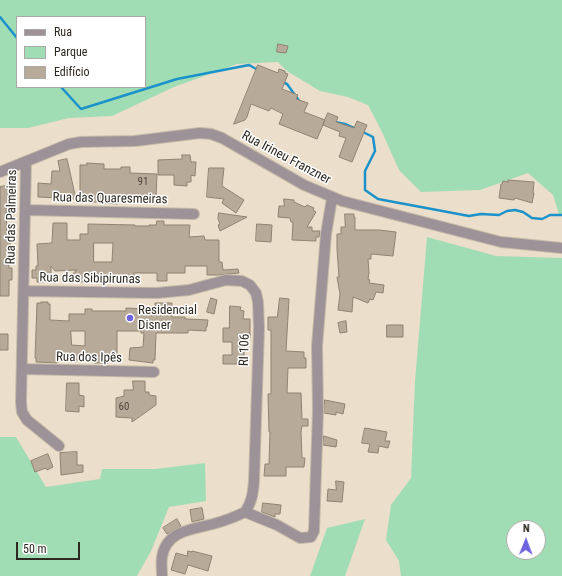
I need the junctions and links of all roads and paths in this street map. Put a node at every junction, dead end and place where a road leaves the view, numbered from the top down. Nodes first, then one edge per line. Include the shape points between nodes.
1 (26, 162) junction
2 (0, 172) edge
3 (332, 198) junction
4 (26, 210) junction
5 (194, 214) dead end
6 (562, 248) edge
7 (24, 291) junction
8 (156, 293) joint
9 (22, 369) junction
10 (154, 372) dead end
11 (58, 446) dead end
12 (245, 512) junction
13 (162, 576) edge

1 - 2 street, Rua Irineu Franzner
1 - 3 street, Rua Irineu Franzner via 53,149 82,142 135,141 200,133 211,134
1 - 4 street, Rua das Palmeiras
3 - 6 street, Rua Irineu Franzner via 501,242
3 - 12 street via 326,234 317,346 318,410 314,531 311,537 300,538
4 - 5 street, Rua das Quaresmeiras
4 - 7 street, Rua das Palmeiras
7 - 8 street, Rua das Sibipirunas
7 - 9 street, Rua das Palmeiras
8 - 12 street, RI 106 via 189,290 226,280 242,280 256,292 259,328 254,473 252,498
9 - 10 street, Rua dos Ipês
9 - 11 street, Rua das Palmeiras via 22,412 27,420
12 - 13 street via 176,534 166,546 162,557

